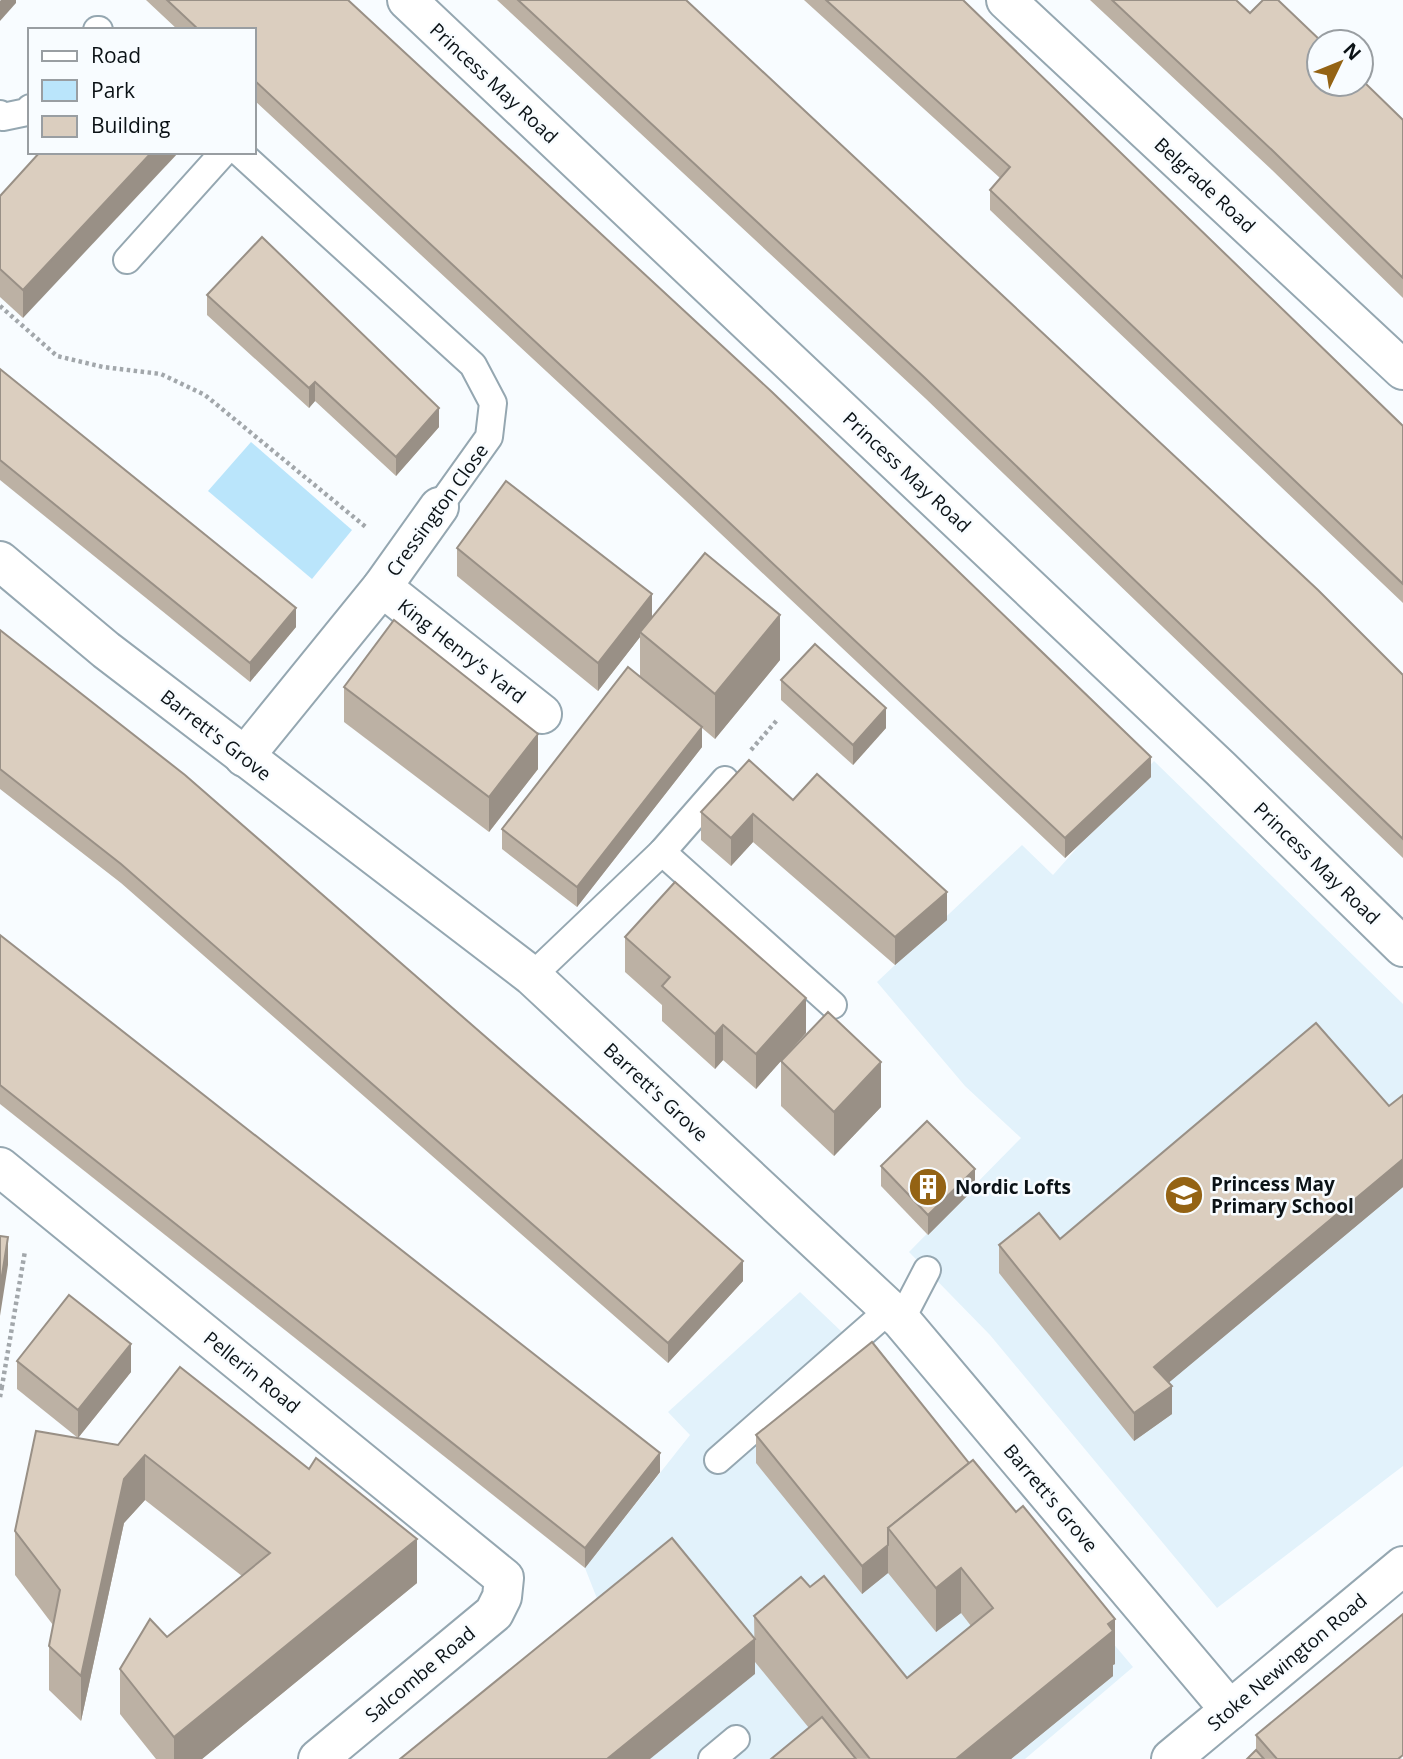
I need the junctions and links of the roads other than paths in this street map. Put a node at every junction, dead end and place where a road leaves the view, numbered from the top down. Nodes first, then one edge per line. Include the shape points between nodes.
1 (407, 0) edge
2 (1006, 0) edge
3 (28, 111) edge
4 (0, 114) edge
5 (222, 154) edge
6 (241, 154) edge
7 (127, 260) dead end
8 (1403, 370) edge
9 (439, 508) joint
10 (0, 561) edge
11 (392, 572) junction
12 (542, 714) dead end
13 (244, 757) junction
14 (725, 780) dead end
15 (662, 852) junction
16 (1403, 947) edge
17 (532, 976) junction
18 (833, 1005) dead end
19 (0, 1167) edge
20 (927, 1270) dead end
21 (895, 1315) junction
22 (718, 1460) dead end
23 (1403, 1566) edge
24 (504, 1577) joint
25 (1230, 1710) junction
26 (736, 1739) dead end
27 (318, 1759) edge
28 (712, 1759) edge
29 (1171, 1759) edge

1 - 16 main road, Princess May Road via 1201,750
2 - 8 main road, Belgrade Road
3 - 4 lane
5 - 7 lane
6 - 9 lane, Cressington Close via 473,365 493,402 489,438
9 - 11 main road, Cressington Close
10 - 13 main road, Barrett's Grove
11 - 12 main road, King Henry's Yard
11 - 13 main road, Cressington Close
13 - 17 main road, Barrett's Grove
14 - 15 lane
15 - 17 lane
15 - 18 lane
17 - 21 main road, Barrett's Grove
19 - 24 main road, Pellerin Road
20 - 21 lane
21 - 22 lane
21 - 25 main road, Barrett's Grove
23 - 25 main road, Stoke Newington Road
24 - 27 main road, Salcombe Road via 494,1613
25 - 29 main road, Stoke Newington Road
26 - 28 lane

